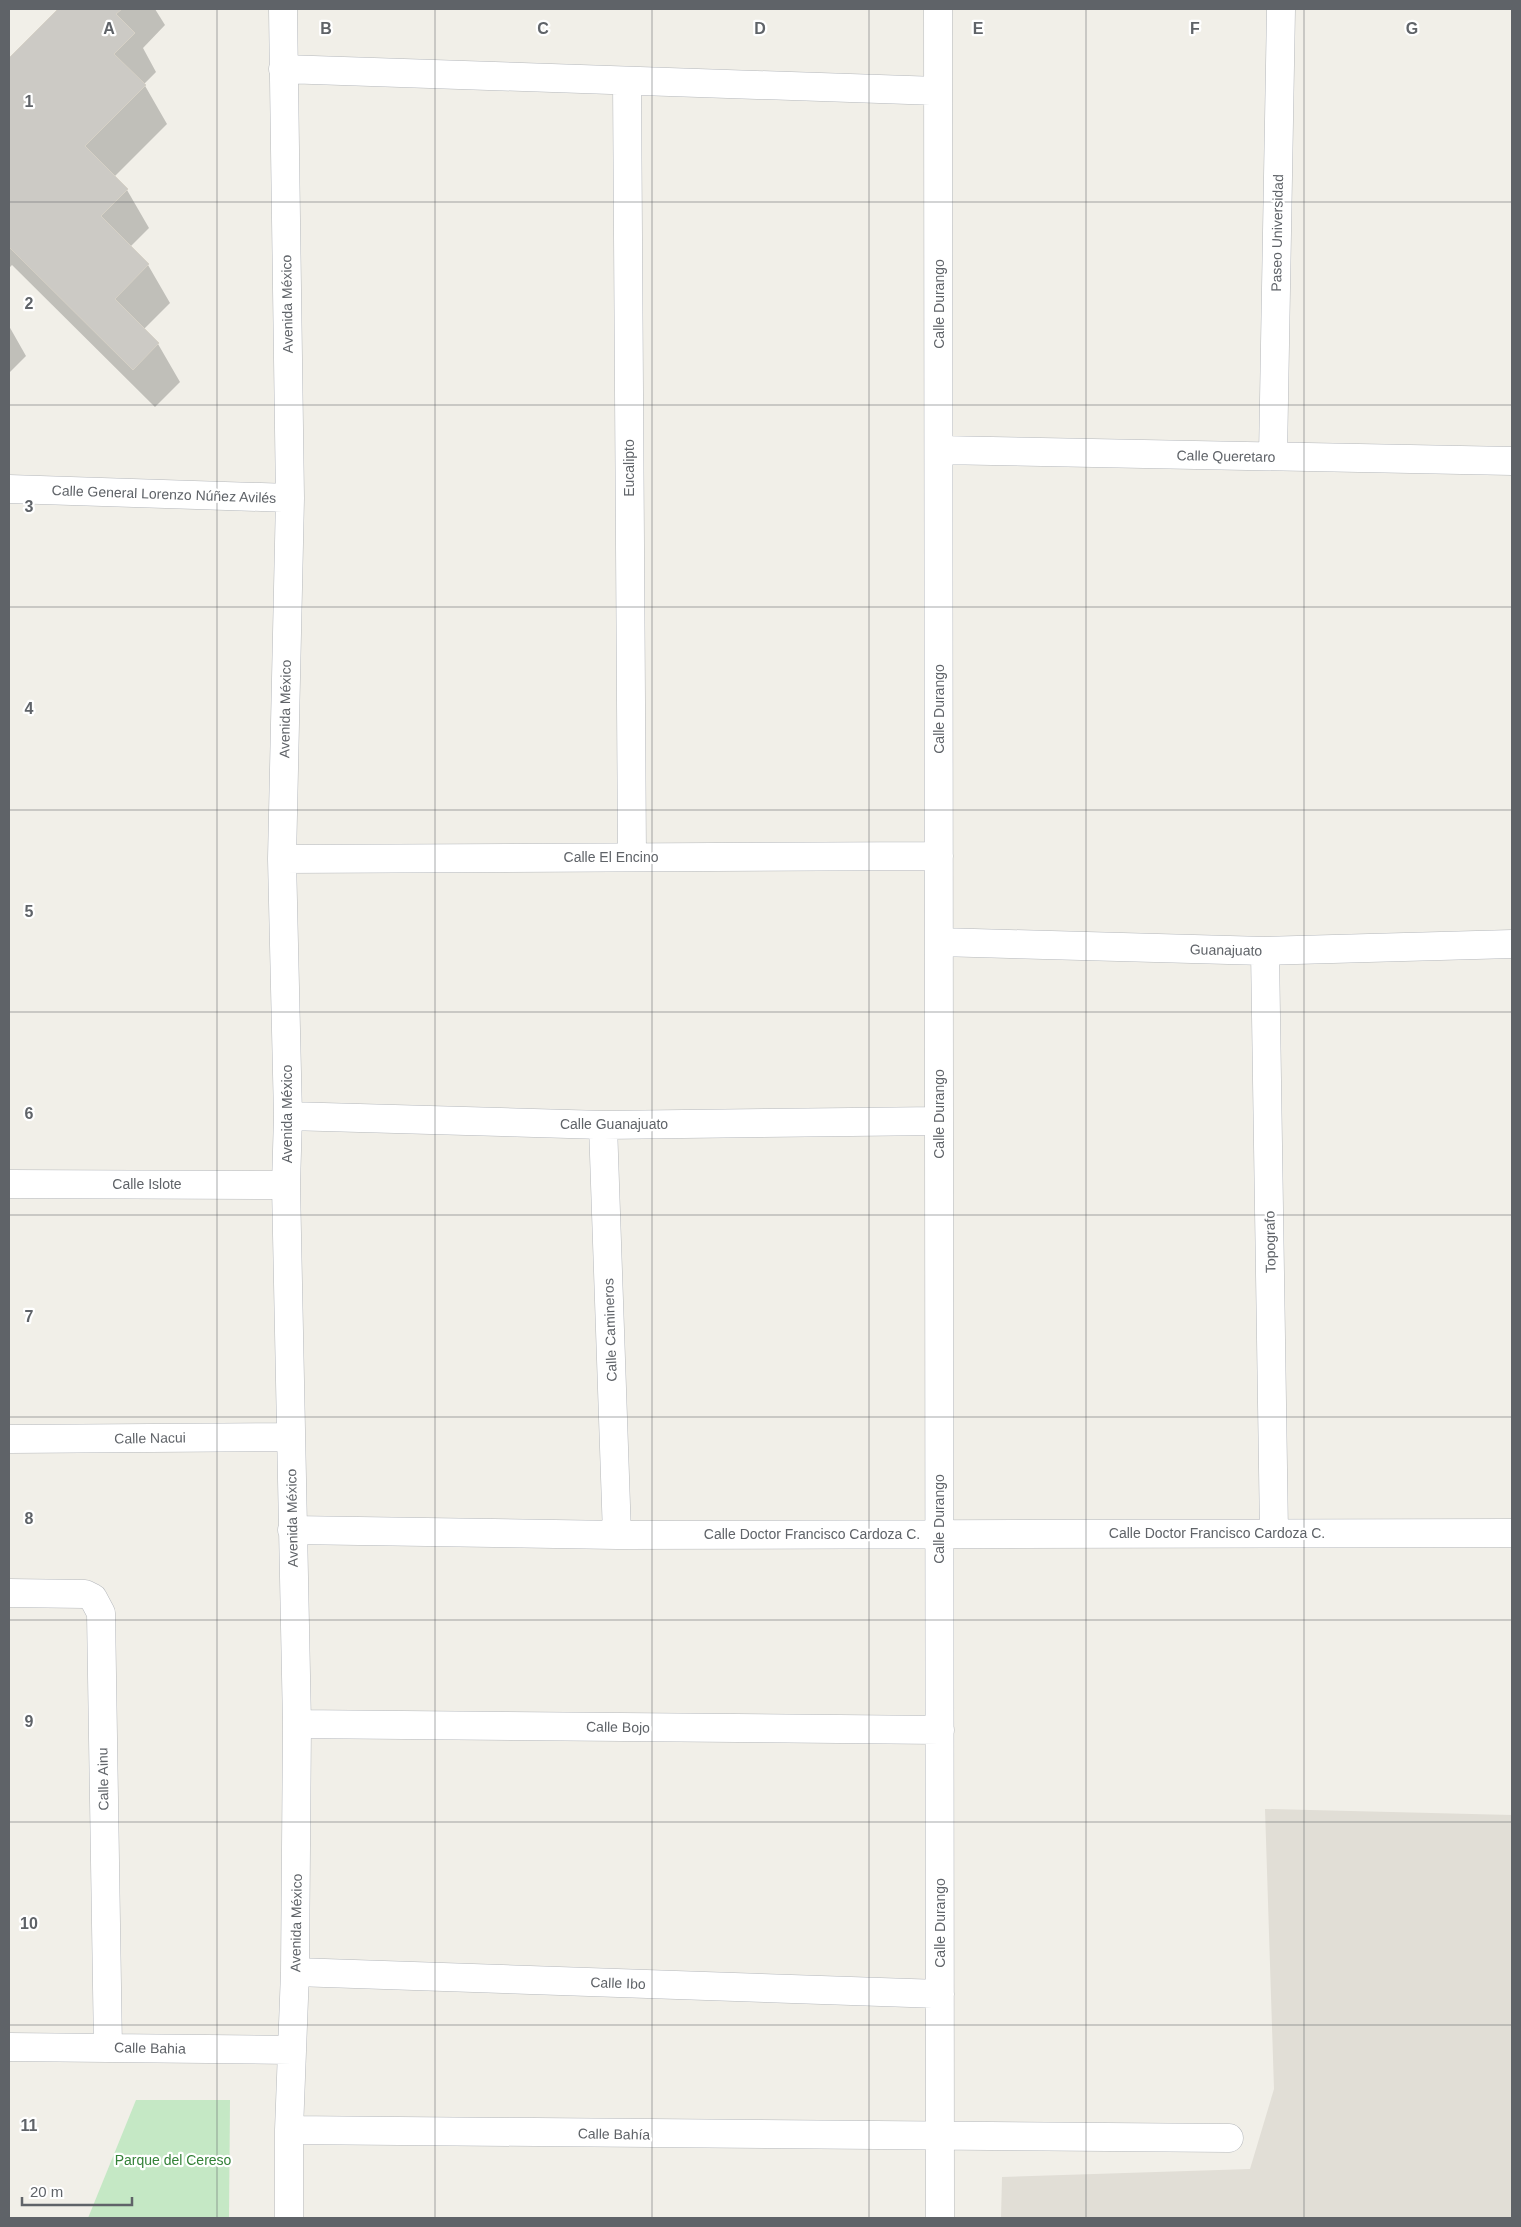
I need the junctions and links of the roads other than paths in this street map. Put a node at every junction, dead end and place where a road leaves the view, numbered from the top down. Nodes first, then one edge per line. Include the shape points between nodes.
1 (283, 9) edge
2 (938, 9) edge
3 (1281, 9) edge
4 (283, 69) junction
5 (627, 81) junction
6 (938, 91) junction
7 (939, 450) junction
8 (1273, 456) junction
9 (1512, 461) edge
10 (9, 488) edge
11 (290, 498) junction
12 (632, 856) junction
13 (939, 856) junction
14 (282, 859) junction
15 (939, 942) junction
16 (1512, 944) edge
17 (1265, 951) junction
18 (288, 1116) junction
19 (939, 1121) junction
20 (603, 1125) junction
21 (9, 1184) edge
22 (286, 1185) junction
23 (291, 1437) junction
24 (9, 1439) edge
25 (292, 1530) junction
26 (1274, 1532) junction
27 (1512, 1533) edge
28 (939, 1534) junction
29 (617, 1535) junction
30 (9, 1593) edge
31 (297, 1724) junction
32 (940, 1730) junction
33 (295, 1972) junction
34 (940, 1994) junction
35 (9, 2047) edge
36 (108, 2048) junction
37 (292, 2050) junction
38 (289, 2130) junction
39 (940, 2137) junction
40 (1229, 2138) dead end
41 (289, 2218) edge
42 (940, 2218) edge

1 - 4 street, Avenida México
2 - 6 street, Calle Durango
3 - 8 street, Paseo Universidad
4 - 5 street
4 - 11 street, Avenida México
5 - 6 street
5 - 12 street, Eucalipto
6 - 7 street, Calle Durango
7 - 8 street, Calle Queretaro
7 - 13 street, Calle Durango
8 - 9 street, Calle Queretaro
10 - 11 street, Calle General Lorenzo Núñez Avilés
11 - 14 street, Avenida México
12 - 13 street, Calle El Encino
12 - 14 street, Calle El Encino
13 - 15 street, Calle Durango
14 - 18 street, Avenida México
15 - 17 street, Guanajuato
15 - 19 street, Calle Durango
16 - 17 street, Guanajuato
17 - 26 street, Topografo
18 - 20 street, Calle Guanajuato
18 - 22 street, Avenida México
19 - 20 street, Calle Guanajuato
19 - 28 street, Calle Durango
20 - 29 street, Calle Camineros
21 - 22 street, Calle Islote
22 - 23 street, Avenida México
23 - 24 street, Calle Nacui
23 - 25 street, Avenida México
25 - 29 street, Calle Doctor Francisco Cardoza C.
25 - 31 street, Avenida México
26 - 27 street, Calle Doctor Francisco Cardoza C.
26 - 28 street, Calle Doctor Francisco Cardoza C.
28 - 29 street, Calle Doctor Francisco Cardoza C.
28 - 32 street, Calle Durango
30 - 36 street, Calle Ainu via 85,1594 93,1598 101,1613
31 - 32 street, Calle Bojo
31 - 33 street, Avenida México
32 - 34 street, Calle Durango
33 - 34 street, Calle Ibo
33 - 37 street, Avenida México
34 - 39 street, Calle Durango
35 - 36 street, Calle Bahia
36 - 37 street, Calle Bahia
37 - 38 street, Avenida México
38 - 39 street, Calle Bahía
38 - 41 street, Avenida México
39 - 40 street, Calle Bahía
39 - 42 street, Calle Durango

